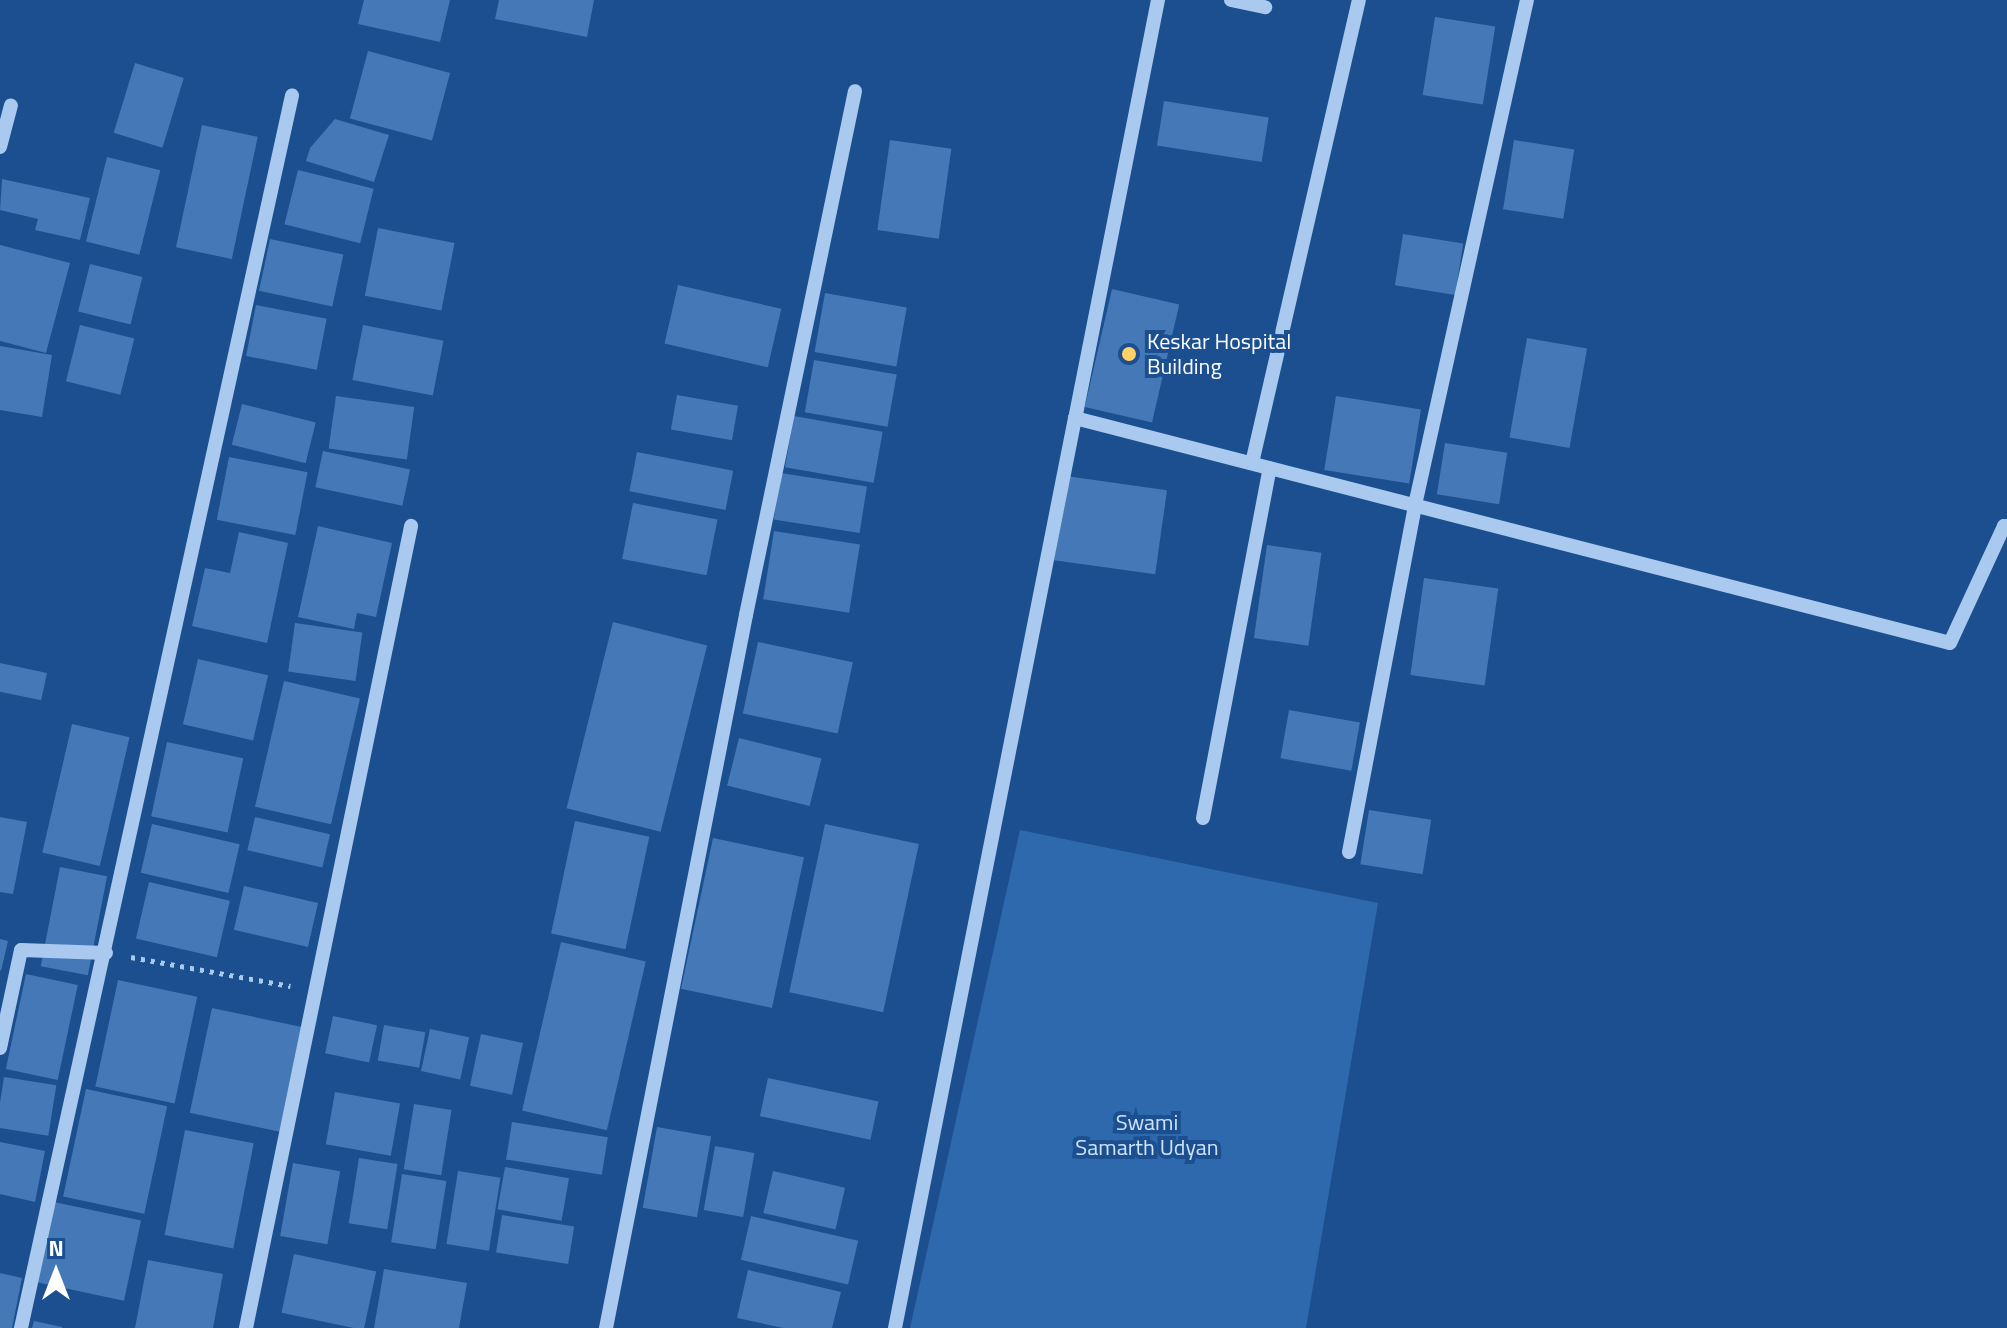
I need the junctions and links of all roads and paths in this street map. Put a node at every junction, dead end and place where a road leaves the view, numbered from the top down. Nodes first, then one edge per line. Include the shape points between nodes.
1 (1158, 0) edge
2 (1231, 0) edge
3 (1359, 0) edge
4 (1527, 0) edge
5 (1265, 7) dead end
6 (855, 91) dead end
7 (292, 95) dead end
8 (11, 105) dead end
9 (0, 147) edge
10 (1075, 418) junction
11 (1252, 463) junction
12 (1270, 468) junction
13 (1415, 505) junction
14 (411, 526) dead end
15 (2007, 527) edge
16 (1203, 818) dead end
17 (1349, 852) dead end
18 (106, 953) junction
19 (314, 990) junction
20 (0, 1048) edge
21 (21, 1328) edge
22 (246, 1328) edge
23 (606, 1328) edge
24 (895, 1328) edge

1 - 10 street
2 - 5 street
3 - 11 street
4 - 13 street
6 - 23 street
7 - 18 street
8 - 9 street
10 - 11 street
10 - 24 street
11 - 12 street
12 - 13 street
12 - 16 street
13 - 15 street via 1950,643
13 - 17 street
14 - 19 street
18 - 19 path
18 - 20 street via 21,950
18 - 21 street
19 - 22 street

